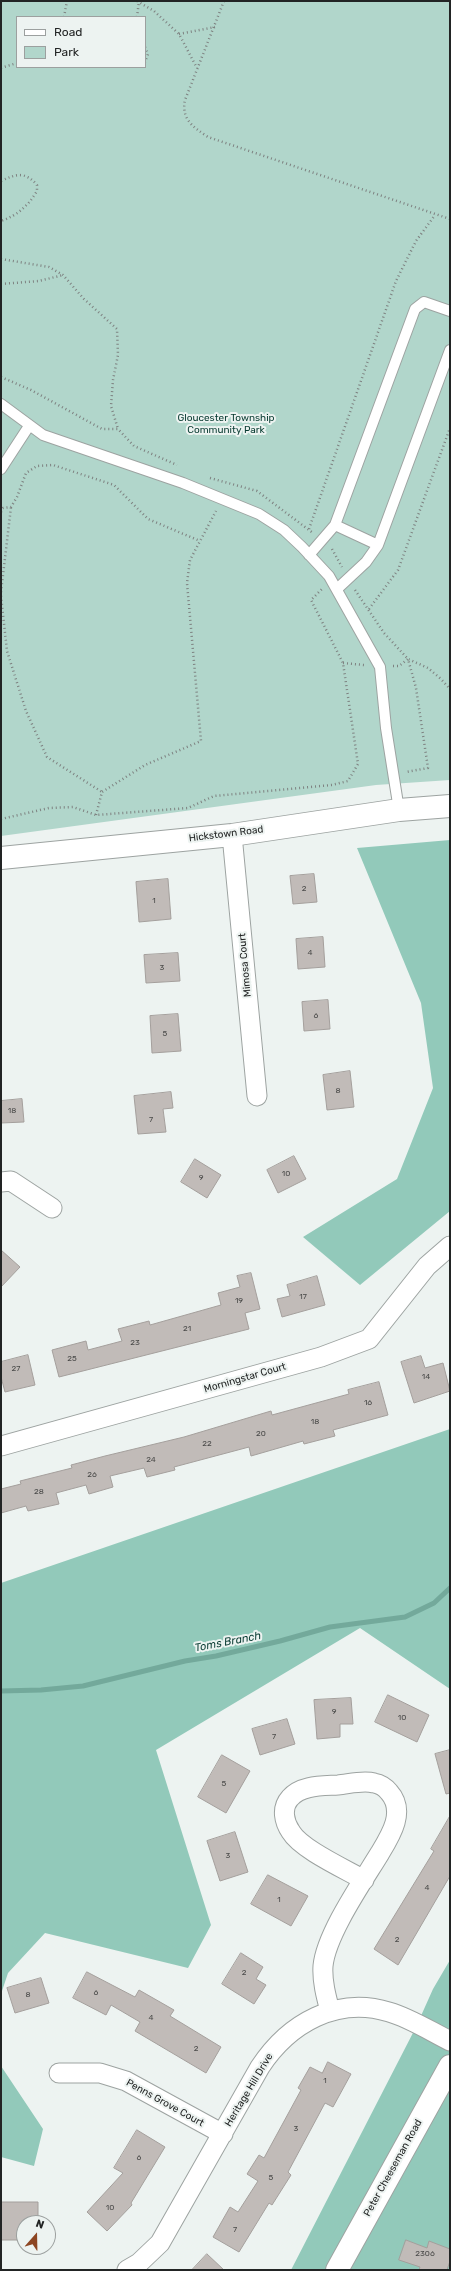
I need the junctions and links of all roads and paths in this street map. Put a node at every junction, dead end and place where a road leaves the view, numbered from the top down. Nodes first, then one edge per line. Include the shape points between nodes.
1 (67, 1) edge
2 (139, 1) edge
3 (224, 1) edge
4 (64, 16) edge
5 (137, 16) edge
6 (215, 27) junction
7 (179, 34) junction
8 (146, 50) edge
9 (146, 59) edge
10 (16, 63) edge
11 (1, 68) edge
12 (197, 68) junction
13 (1, 181) edge
14 (435, 215) junction
15 (450, 220) edge
16 (1, 221) edge
17 (1, 259) edge
18 (63, 275) junction
19 (1, 284) edge
20 (450, 311) edge
21 (450, 350) edge
22 (1, 404) edge
23 (29, 426) junction
24 (450, 428) edge
25 (118, 429) dead end
26 (1, 469) edge
27 (228, 483) dead end
28 (222, 498) junction
29 (11, 507) junction
30 (1, 512) edge
31 (335, 525) junction
32 (309, 529) dead end
33 (200, 541) junction
34 (378, 545) junction
35 (309, 555) junction
36 (338, 561) dead end
37 (329, 576) junction
38 (337, 589) junction
39 (1, 592) edge
40 (1, 596) edge
41 (369, 609) dead end
42 (343, 663) junction
43 (380, 667) junction
44 (393, 774) junction
45 (102, 792) junction
46 (450, 806) edge
47 (399, 810) junction
48 (96, 815) junction
49 (1, 819) edge
50 (232, 835) junction
51 (1, 858) edge
52 (257, 1096) dead end
53 (1, 1182) edge
54 (52, 1208) dead end
55 (450, 1246) edge
56 (1, 1446) edge
57 (364, 1880) junction
58 (330, 2011) junction
59 (450, 2041) edge
60 (450, 2066) edge
61 (59, 2073) dead end
62 (223, 2134) junction
63 (127, 2270) edge
64 (337, 2270) edge

1 - 4 path
2 - 5 path
2 - 7 path
3 - 6 path
6 - 7 path
6 - 12 path
7 - 12 path
8 - 9 path
10 - 11 path
12 - 14 path via 183,109 190,124 202,133
13 - 16 path via 16,174 25,175 37,185 37,191 19,214
14 - 15 path
14 - 32 path via 416,241 396,281
17 - 18 path via 50,267
18 - 19 path via 39,281
18 - 25 path via 117,330 118,355 111,406
20 - 31 lane via 424,302 415,309
21 - 34 lane
22 - 23 lane
23 - 26 lane
23 - 28 lane via 43,435
24 - 41 path via 398,570
27 - 28 path
28 - 33 path
28 - 35 lane via 259,514 284,530
29 - 30 path via 3,508
29 - 33 path via 26,473 37,466 53,465 114,485 148,519
29 - 39 path
31 - 34 lane
31 - 35 lane
33 - 45 path via 190,560 187,583 201,741 145,765
34 - 38 lane via 366,562
35 - 37 lane
36 - 37 path
37 - 38 lane
37 - 42 path via 322,590 311,600
38 - 43 lane
40 - 45 path via 7,651 26,711 47,757
42 - 43 path
42 - 48 path via 358,764 348,781 332,785 214,796 188,808
43 - 44 lane
43 - 44 path via 399,666 408,659 416,688 428,768
44 - 47 lane
45 - 48 path
46 - 47 street, Hickstown Road
47 - 50 street, Hickstown Road
48 - 49 path via 73,807 49,808
50 - 51 street, Hickstown Road
50 - 52 street, Mimosa Court
53 - 54 street via 11,1181
55 - 56 street, Morningstar Court via 427,1266 369,1339 321,1357
57 - 57 street via 392,1831 397,1814 393,1797 385,1787 373,1782 308,1788 294,1794 284,1812 287,1825 296,1840
57 - 58 street via 334,1934 323,1964 324,1985
58 - 59 street, Heritage Hill Drive via 355,2007 388,2012
58 - 62 street, Heritage Hill Drive via 299,2025 273,2049 260,2067
60 - 64 street, Peter Cheeseman Road
61 - 62 street, Penns Grove Court via 100,2073 126,2081
62 - 63 street, Heritage Hill Drive via 160,2243

